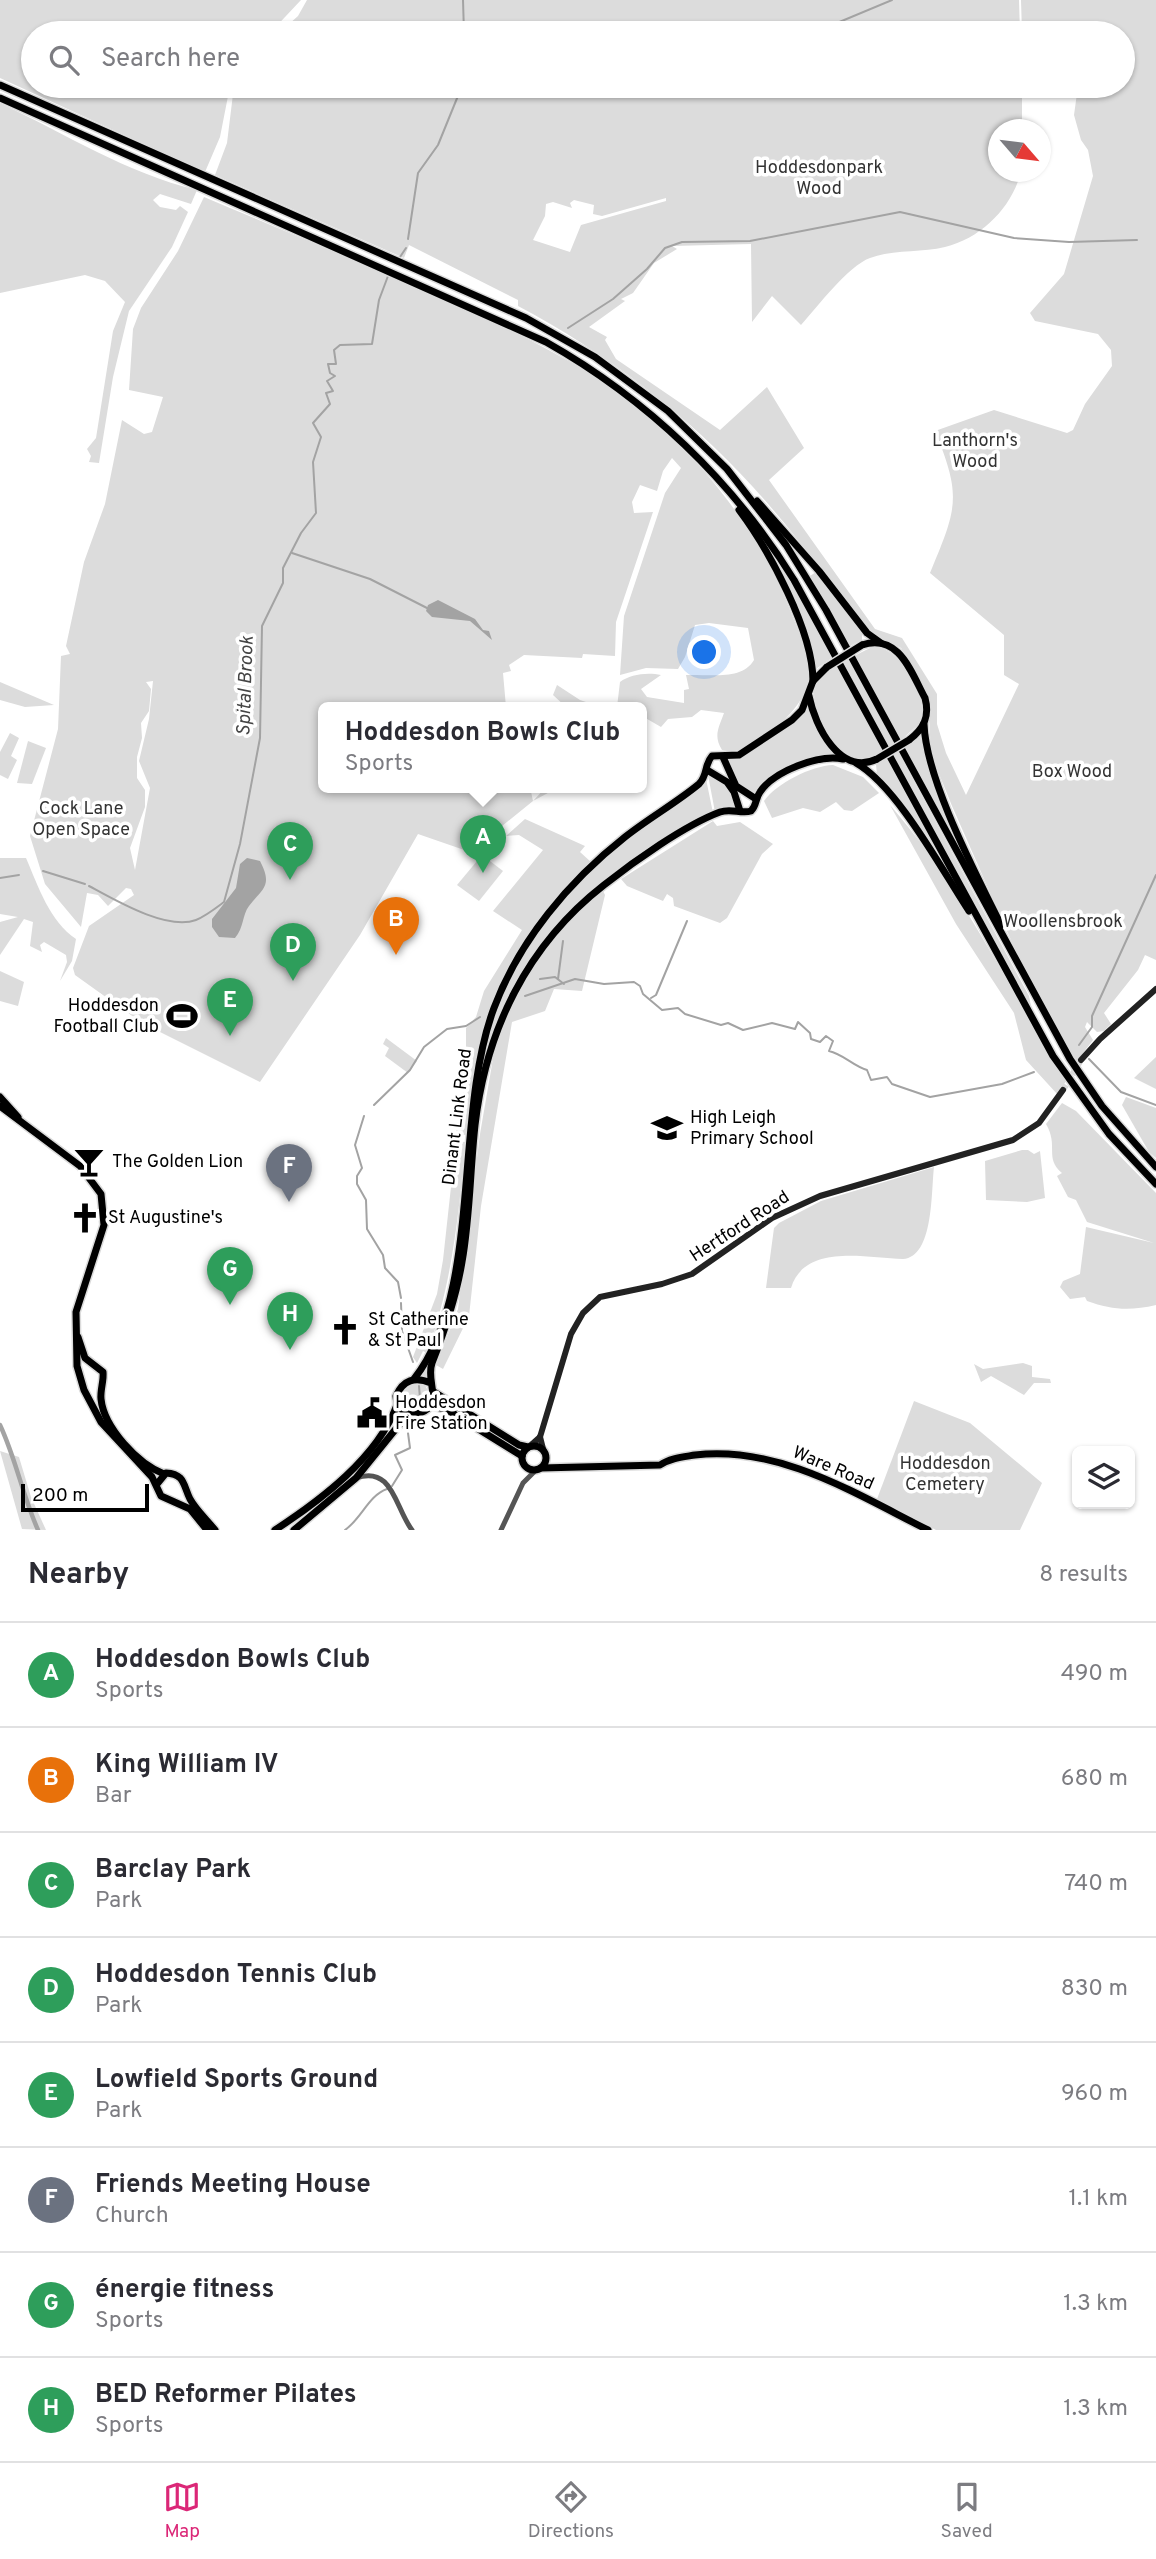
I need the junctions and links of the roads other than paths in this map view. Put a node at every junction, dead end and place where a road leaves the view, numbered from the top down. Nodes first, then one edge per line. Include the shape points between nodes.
1 (0, 85) edge
2 (21, 94) edge
3 (0, 98) edge
4 (29, 98) edge
5 (695, 454) junction
6 (734, 478) junction
7 (881, 643) junction
8 (813, 681) junction
9 (808, 695) junction
10 (924, 724) junction
11 (723, 757) junction
12 (843, 759) junction
13 (856, 763) junction
14 (707, 770) junction
15 (756, 799) junction
16 (740, 811) junction
17 (998, 956) junction
18 (1023, 978) junction
19 (1156, 989) edge
20 (1082, 1060) tunnel mouth
21 (1063, 1090) tunnel mouth
22 (0, 1097) edge
23 (0, 1106) edge
24 (20, 1120) junction
25 (1156, 1167) edge
26 (1156, 1184) edge
27 (75, 1325) junction
28 (93, 1364) junction
29 (414, 1379) junction
30 (432, 1387) junction
31 (88, 1396) junction
32 (397, 1405) junction
33 (431, 1406) junction
34 (413, 1415) junction
35 (540, 1437) junction
36 (529, 1446) junction
37 (543, 1449) junction
38 (522, 1456) junction
39 (547, 1457) junction
40 (555, 1466) junction
41 (539, 1469) junction
42 (164, 1474) junction
43 (356, 1478) junction
44 (157, 1485) junction
45 (188, 1492) junction
46 (179, 1504) junction
47 (206, 1530) edge
48 (215, 1530) edge
49 (275, 1530) edge
50 (294, 1530) edge
51 (412, 1530) edge
52 (501, 1530) edge
53 (928, 1530) edge

1 - 2 main road
3 - 5 main road via 546,342 623,392
4 - 6 main road via 552,331 668,411
5 - 8 main road via 754,530 775,567 812,660
5 - 17 main road via 750,516 794,580
6 - 7 main road via 793,541 867,633
6 - 18 main road via 814,589
7 - 8 main road, bridge via 862,645
7 - 10 main road via 896,649 908,665 927,706
8 - 9 main road
9 - 11 main road via 792,720 746,752
9 - 12 main road
10 - 13 main road, bridge via 877,759
10 - 18 main road via 925,743 958,834
11 - 14 main road, Dinant Link Road via 710,758
11 - 15 main road via 736,786
12 - 13 main road
12 - 15 main road via 824,756 806,761 764,788
13 - 17 main road via 877,779 906,816
14 - 16 main road via 726,782
14 - 29 main road, Dinant Link Road via 700,783 623,838 582,875 537,929 508,977 488,1024 476,1075 451,1289 434,1344
15 - 16 main road via 751,811
16 - 30 main road, Dinant Link Road via 717,813 605,885 554,933 518,984 484,1071 462,1262 450,1315 430,1368
17 - 26 main road via 1071,1084
18 - 25 main road via 1083,1080
19 - 20 main road
21 - 35 main road, Hertford Road via 1039,1123 1013,1140 820,1196 772,1219 697,1272 600,1297 571,1334
22 - 24 main road
23 - 24 main road
24 - 27 main road via 92,1178 103,1199 105,1219 80,1292
27 - 28 main road via 82,1353
27 - 31 main road via 76,1360
28 - 31 main road via 83,1373
28 - 42 main road via 104,1375 100,1395 107,1420 128,1445
29 - 30 main road
29 - 32 main road via 398,1390
30 - 33 main road
30 - 36 main road via 519,1445
31 - 44 main road via 110,1434
32 - 34 main road
32 - 49 main road via 390,1422 350,1470
33 - 34 main road
33 - 38 main road via 446,1409
34 - 43 main road via 399,1425
35 - 36 main road
35 - 37 main road
36 - 37 main road
36 - 38 main road
37 - 39 main road
38 - 41 main road via 524,1466
39 - 40 main road
39 - 41 main road
40 - 41 main road, Ware Road
40 - 53 main road, Ware Road via 660,1465 709,1454 760,1458 817,1475
41 - 52 street via 523,1483
42 - 44 main road
42 - 45 main road via 180,1477
43 - 50 main road
43 - 51 street via 371,1474 389,1485
44 - 46 main road via 164,1499
45 - 46 main road
45 - 48 main road
46 - 47 main road via 190,1509

